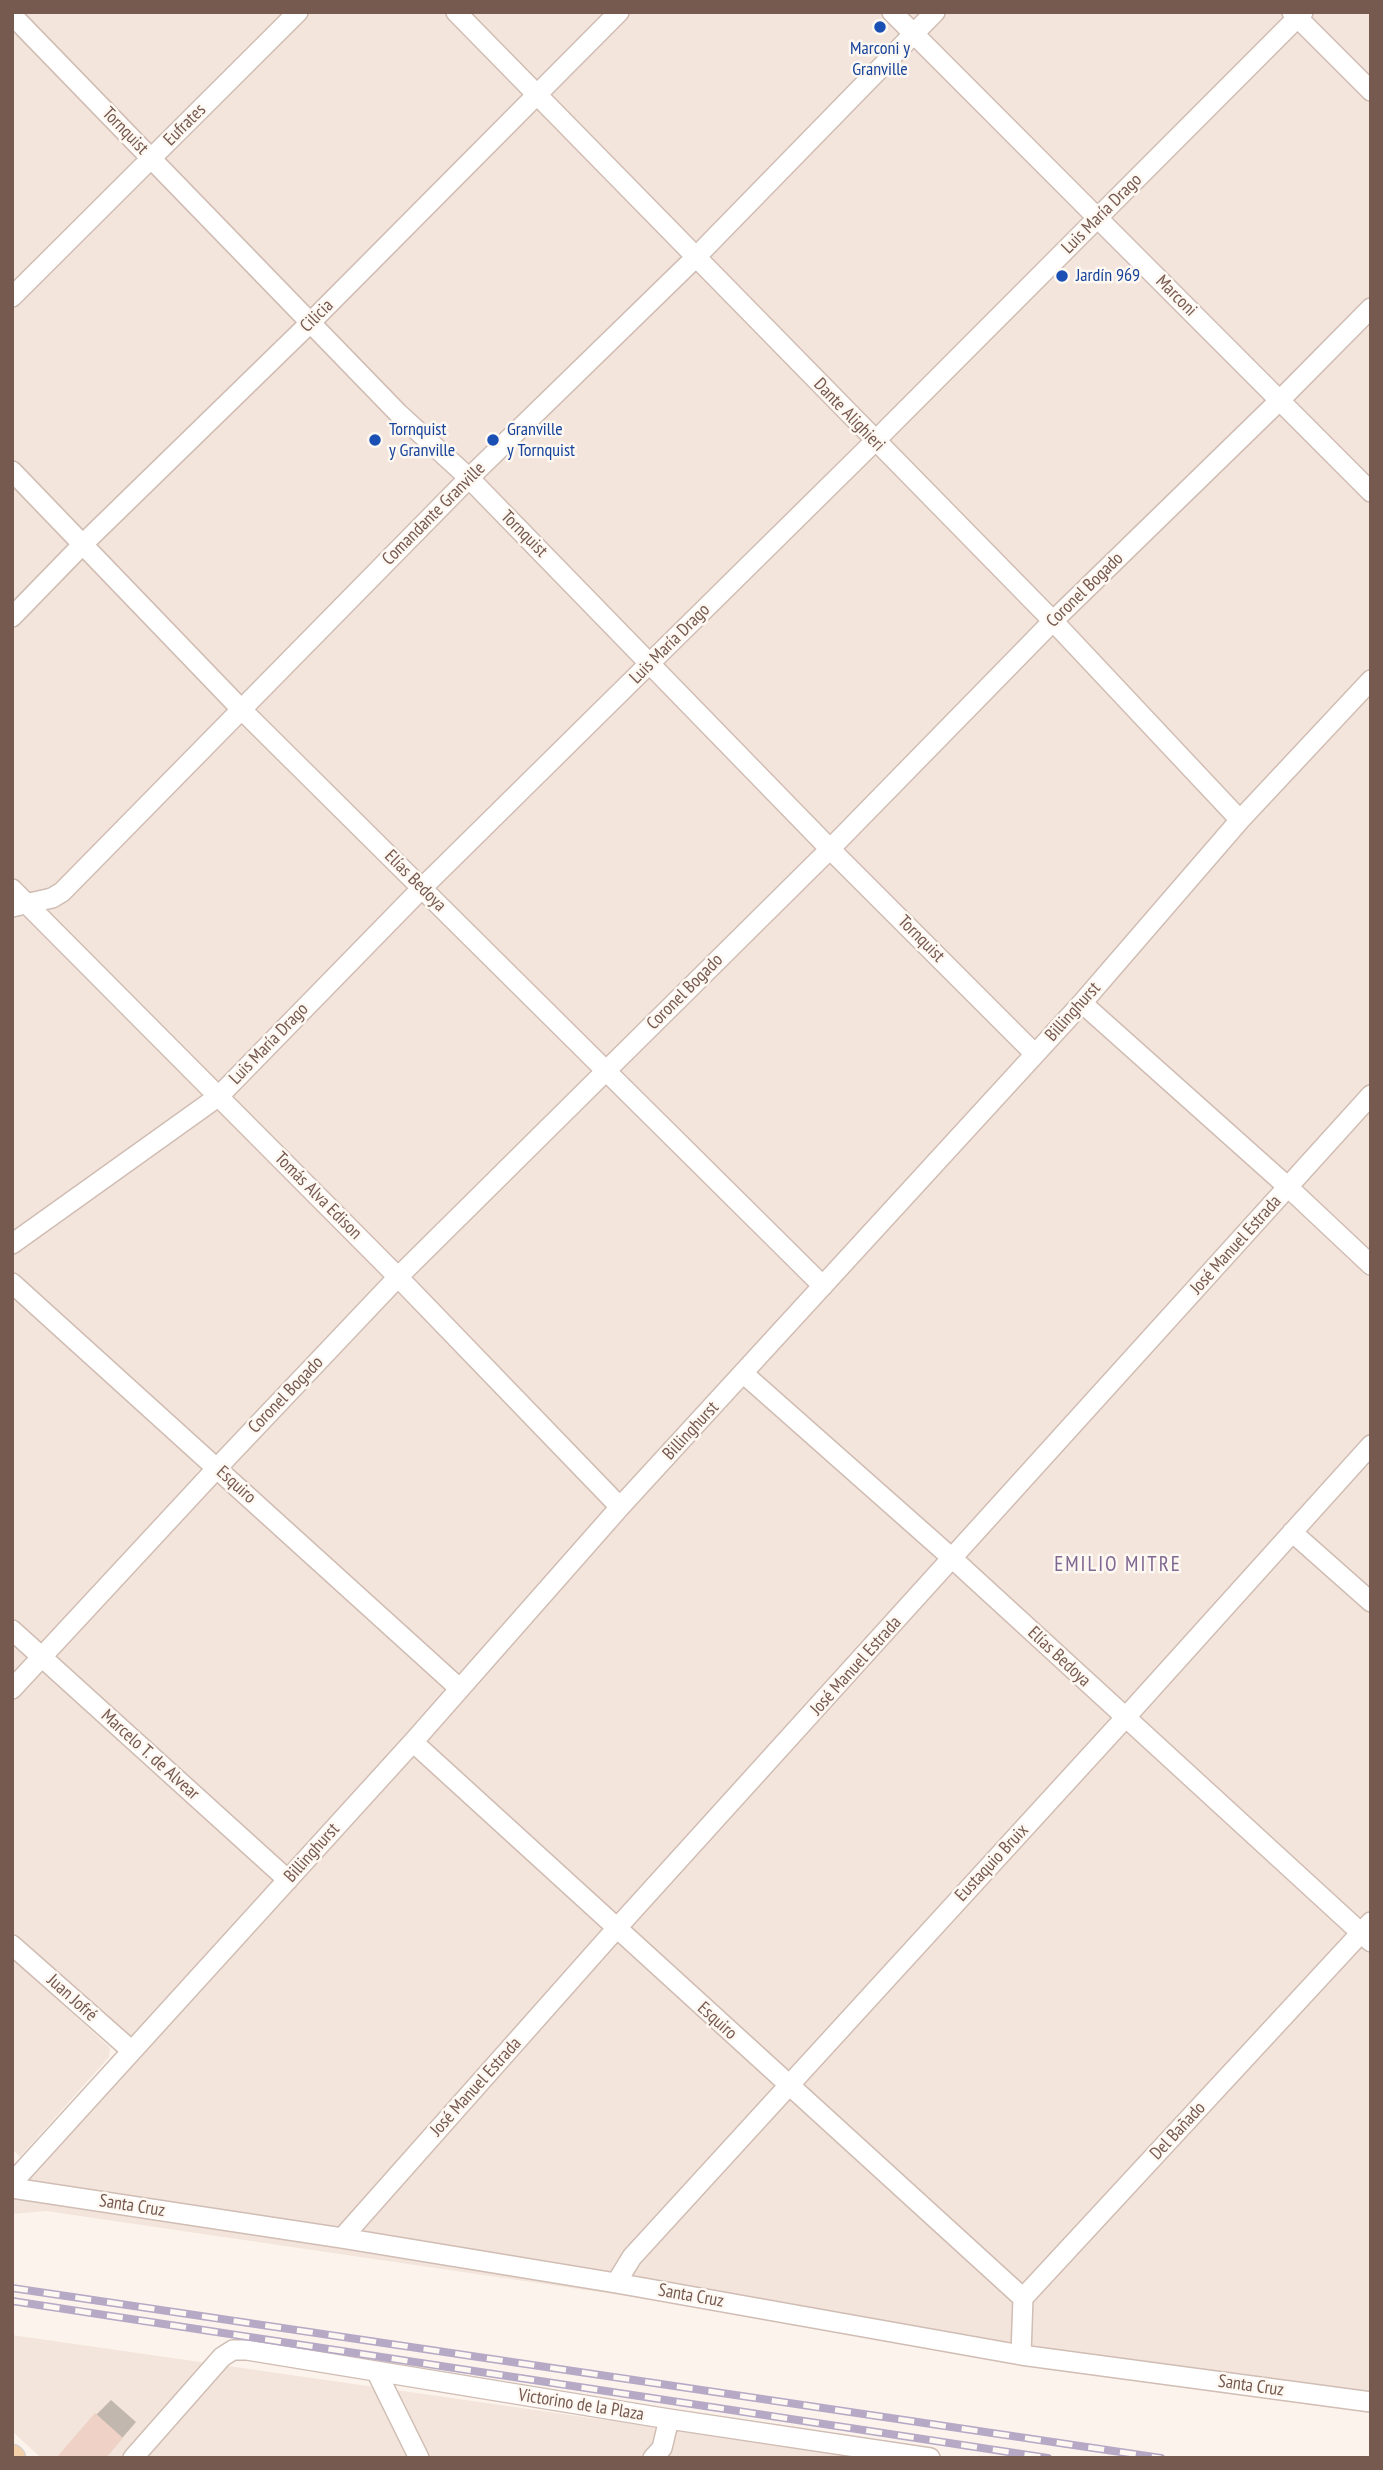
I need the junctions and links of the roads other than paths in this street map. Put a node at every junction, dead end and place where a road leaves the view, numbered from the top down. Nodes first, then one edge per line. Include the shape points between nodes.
1 (298, 12) edge
2 (456, 12) edge
3 (619, 12) edge
4 (892, 12) edge
5 (935, 12) edge
6 (1297, 14) edge
7 (12, 15) edge
8 (915, 34) junction
9 (1371, 90) edge
10 (536, 95) junction
11 (152, 159) junction
12 (1098, 218) junction
13 (695, 258) junction
14 (12, 297) edge
15 (1371, 308) edge
16 (311, 322) junction
17 (1280, 400) junction
18 (875, 441) junction
19 (12, 471) edge
20 (469, 478) junction
21 (1371, 492) edge
22 (83, 544) junction
23 (12, 617) edge
24 (1053, 621) junction
25 (651, 663) junction
26 (1371, 680) edge
27 (241, 709) junction
28 (1240, 820) junction
29 (830, 849) junction
30 (423, 887) junction
31 (12, 889) edge
32 (20, 905) edge
33 (1082, 1003) junction
34 (1035, 1054) junction
35 (605, 1072) junction
36 (1371, 1095) edge
37 (219, 1096) junction
38 (1288, 1187) junction
39 (12, 1244) edge
40 (1371, 1265) edge
41 (398, 1277) junction
42 (12, 1283) edge
43 (823, 1286) junction
44 (744, 1374) junction
45 (1371, 1445) edge
46 (217, 1468) junction
47 (620, 1507) junction
48 (1292, 1532) junction
49 (953, 1559) junction
50 (1371, 1602) edge
51 (12, 1630) edge
52 (41, 1656) junction
53 (459, 1688) junction
54 (12, 1689) edge
55 (1125, 1718) junction
56 (413, 1742) junction
57 (288, 1880) junction
58 (616, 1929) junction
59 (1367, 1933) edge
60 (12, 1945) edge
61 (132, 2051) junction
62 (788, 2084) junction
63 (12, 2185) edge
64 (342, 2238) junction
65 (616, 2283) junction
66 (1023, 2298) junction
67 (1021, 2355) junction
68 (377, 2372) junction
69 (1371, 2402) edge
70 (669, 2419) junction
71 (663, 2454) edge
72 (133, 2458) edge
73 (419, 2458) edge
74 (930, 2458) edge

1 - 11 street, Eufrates
2 - 10 street, Dante Alighieri
3 - 10 street, Cilicia
4 - 8 street, Marconi
5 - 8 street, Comandante Granville
6 - 9 street
6 - 12 street, Luis María Drago
7 - 11 street, Tornquist
8 - 12 street, Marconi
8 - 13 street, Comandante Granville
10 - 13 street, Dante Alighieri
10 - 16 street, Cilicia
11 - 14 street, Eufrates
11 - 16 street, Tornquist
12 - 17 street, Marconi
12 - 18 street, Luis María Drago
13 - 18 street, Dante Alighieri
13 - 20 street, Comandante Granville
15 - 17 street, Coronel Bogado
16 - 20 street, Tornquist via 398,413
16 - 22 street, Cilicia
17 - 21 street, Marconi
17 - 24 street, Coronel Bogado
18 - 24 street, Dante Alighieri
18 - 25 street, Luis María Drago
19 - 22 street, Elías Bedoya
20 - 25 street, Tornquist
20 - 27 street, Comandante Granville
22 - 23 street, Cilicia
22 - 27 street, Elías Bedoya
24 - 28 street, Dante Alighieri
24 - 29 street, Coronel Bogado
25 - 29 street, Tornquist
25 - 30 street, Luis María Drago
26 - 28 street, Billinghurst
27 - 30 street, Elías Bedoya
27 - 32 street, Comandante Granville via 62,892
28 - 33 street, Billinghurst
29 - 34 street, Tornquist
29 - 35 street, Coronel Bogado
30 - 35 street, Elías Bedoya
30 - 37 street, Luis María Drago
31 - 32 street, Tomás Alva Edison
32 - 37 street, Tomás Alva Edison
33 - 34 street, Billinghurst
33 - 38 street
34 - 43 street, Billinghurst
35 - 41 street, Coronel Bogado
35 - 43 street, Elías Bedoya
36 - 38 street, José Manuel Estrada
37 - 39 street, Luis María Drago
37 - 41 street, Tomás Alva Edison
38 - 40 street
38 - 49 street, José Manuel Estrada
41 - 46 street, Coronel Bogado
41 - 47 street, Tomás Alva Edison
42 - 46 street, Esquiro
43 - 44 street, Billinghurst
44 - 47 street, Billinghurst
44 - 49 street, Elías Bedoya
45 - 48 street, Eustaquio Bruix
46 - 52 street, Coronel Bogado
46 - 53 street, Esquiro
47 - 53 street, Billinghurst
48 - 50 street
48 - 55 street, Eustaquio Bruix
49 - 55 street, Elías Bedoya
49 - 58 street, José Manuel Estrada
51 - 52 street, Marcelo T. de Alvear
52 - 54 street, Coronel Bogado
52 - 57 street, Marcelo T. de Alvear
53 - 56 street, Billinghurst
55 - 59 street, Elías Bedoya
55 - 62 street, Eustaquio Bruix
56 - 57 street, Billinghurst
56 - 58 street, Esquiro
57 - 61 street, Billinghurst
58 - 62 street, Esquiro
58 - 64 street, José Manuel Estrada
59 - 66 street, Del Bañado
60 - 61 street, Juan Jofré
61 - 63 street, Billinghurst
62 - 65 street, Eustaquio Bruix via 632,2257
62 - 66 street, Esquiro
63 - 64 street, Santa Cruz
64 - 65 street, Santa Cruz
65 - 67 street, Santa Cruz
66 - 67 street
67 - 69 street, Santa Cruz
68 - 70 street, Victorino de la Plaza
68 - 72 street, Victorino de la Plaza via 233,2350
68 - 73 street
70 - 71 street
70 - 74 street, Victorino de la Plaza

